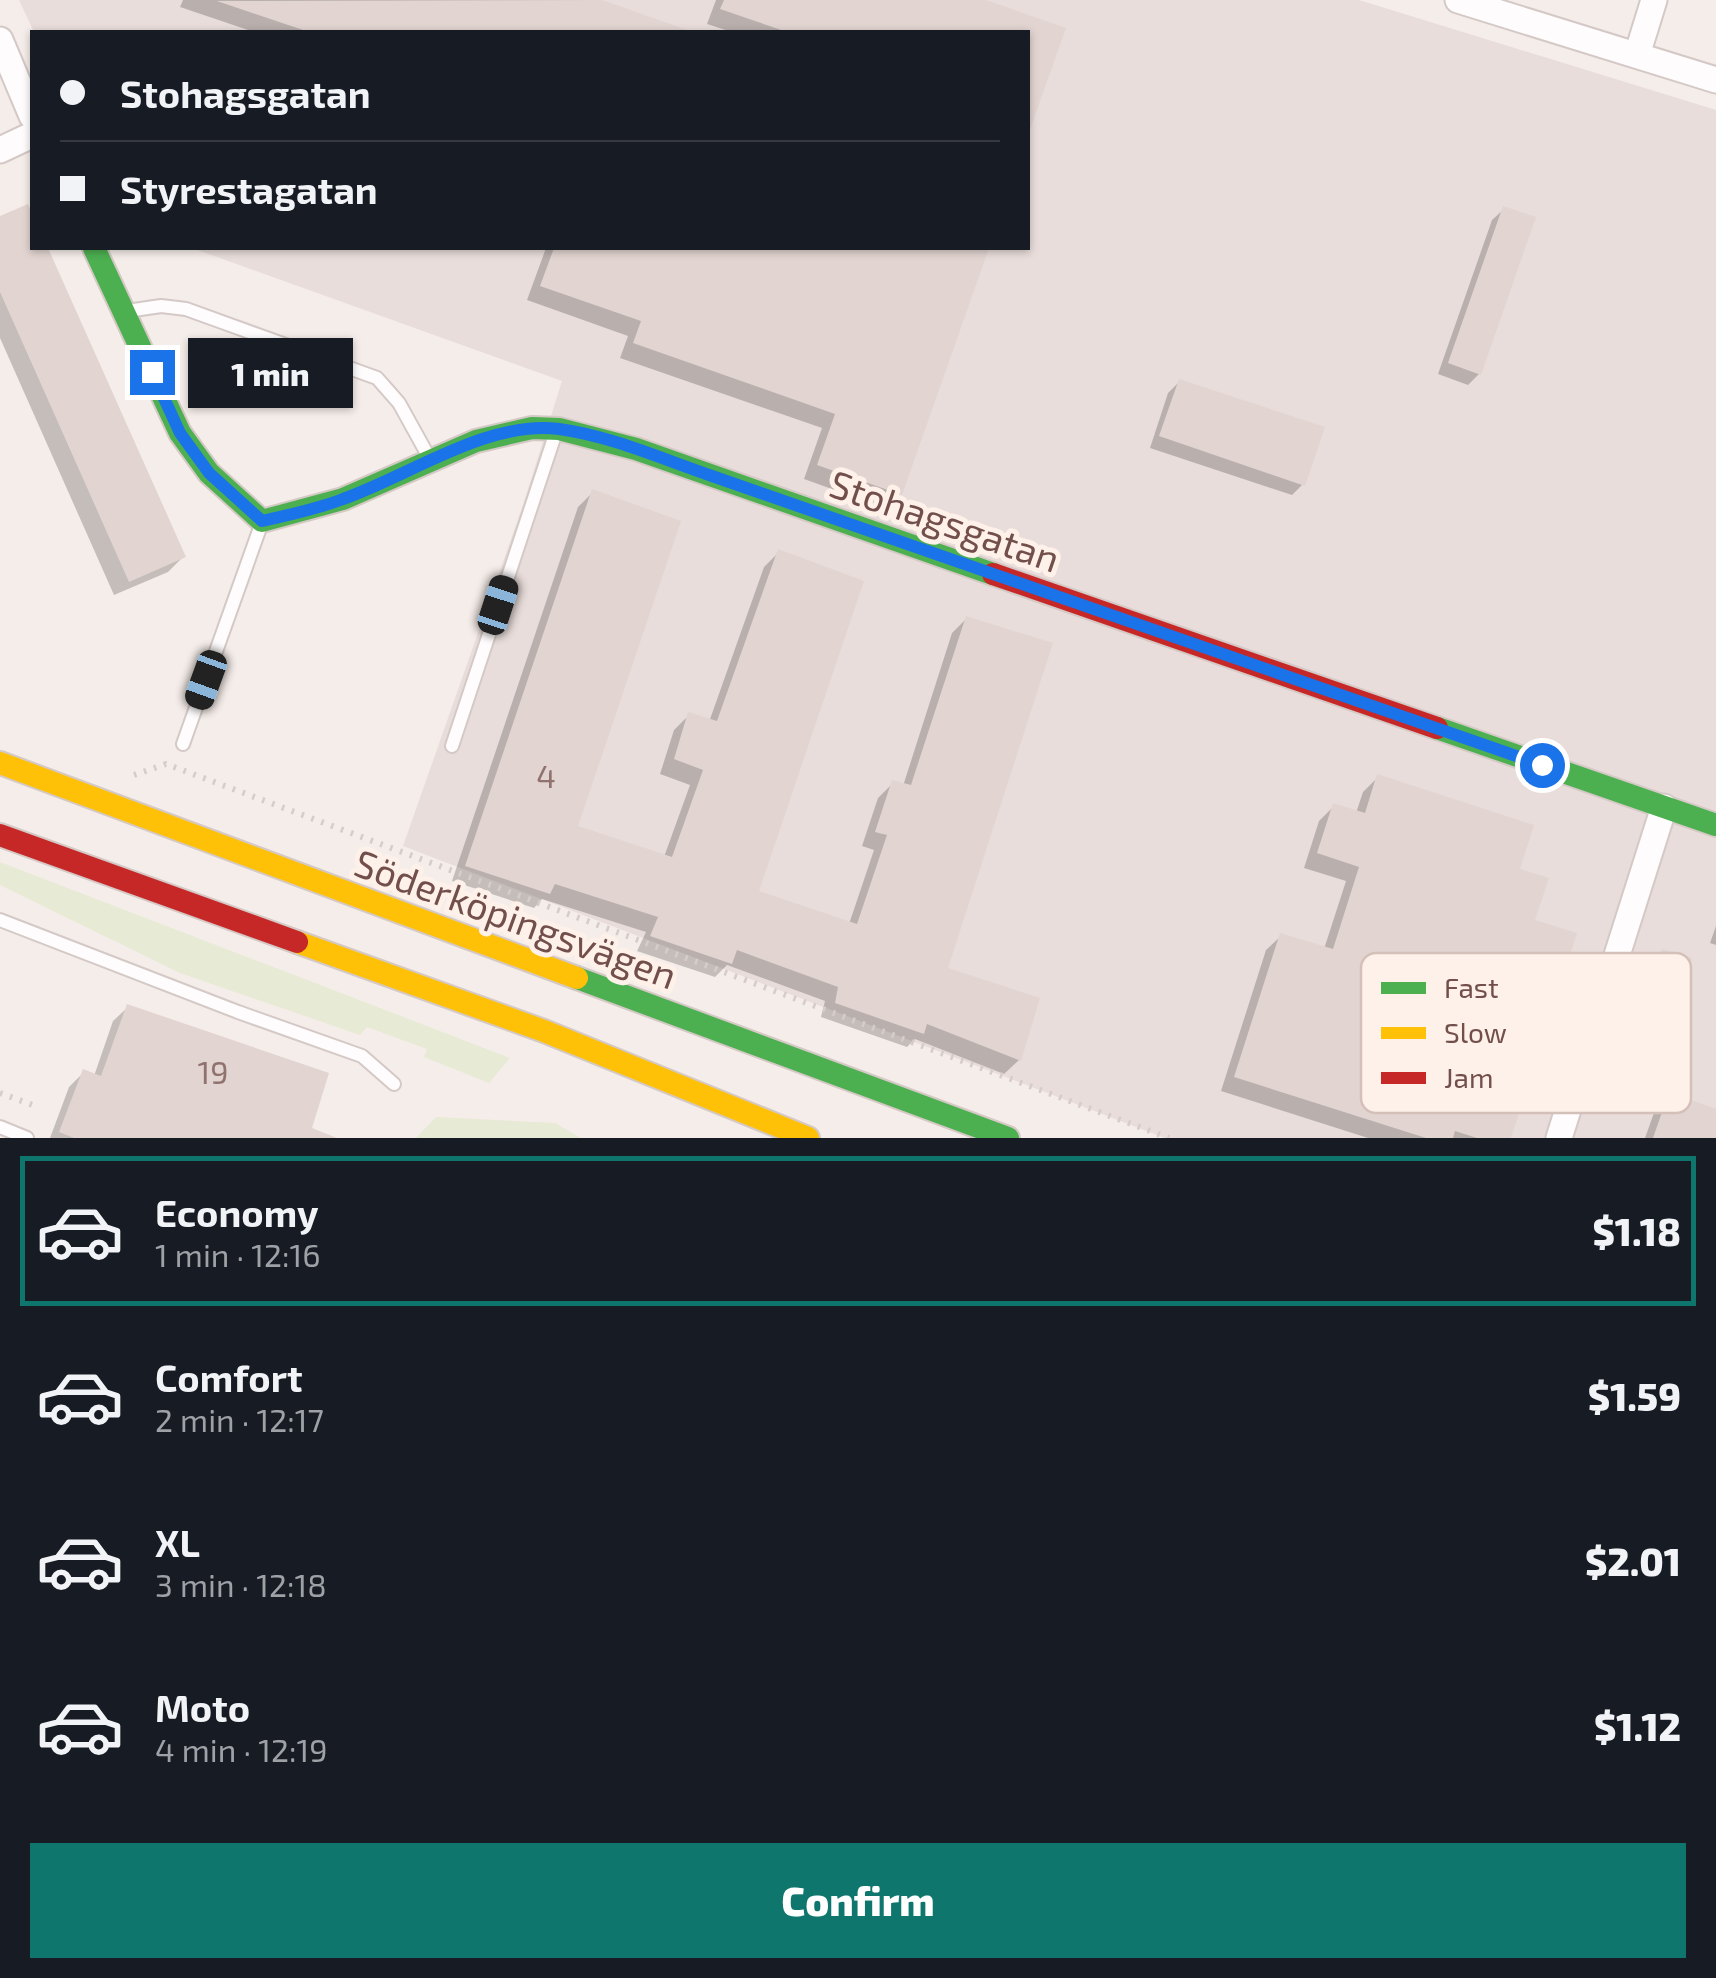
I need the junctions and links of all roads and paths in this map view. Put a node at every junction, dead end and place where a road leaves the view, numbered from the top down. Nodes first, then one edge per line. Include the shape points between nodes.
1 (1458, 0) edge
2 (1654, 0) edge
3 (0, 40) edge
4 (1638, 55) junction
5 (1716, 80) edge
6 (30, 111) edge
7 (30, 136) edge
8 (0, 150) edge
9 (95, 250) edge
10 (123, 311) junction
11 (557, 429) junction
12 (431, 461) junction
13 (262, 521) junction
14 (183, 744) dead end
15 (452, 746) dead end
16 (0, 763) edge
17 (123, 773) dead end
18 (1664, 807) junction
19 (1716, 825) edge
20 (0, 835) edge
21 (0, 920) edge
22 (1618, 953) edge
23 (394, 1084) dead end
24 (0, 1093) edge
25 (38, 1107) dead end
26 (1567, 1113) edge
27 (0, 1128) edge
28 (27, 1138) edge
29 (808, 1138) edge
30 (1008, 1138) edge
31 (1169, 1138) edge
32 (1559, 1138) edge

1 - 4 street
2 - 4 street
3 - 6 street
4 - 5 street
7 - 8 street
9 - 10 main road
10 - 12 lane via 186,309 377,378
10 - 13 main road via 180,433 209,473
11 - 12 main road, Stohagsgatan via 521,429
11 - 15 lane
11 - 18 main road, Stohagsgatan via 712,476
12 - 13 main road, Stohagsgatan via 346,498
13 - 14 lane
16 - 30 main road, Söderköpingsvägen
17 - 31 path via 166,764
18 - 19 main road, Stohagsgatan
18 - 22 street
20 - 29 main road via 544,1031
21 - 23 lane via 362,1056
24 - 25 path
26 - 32 street
27 - 28 lane

